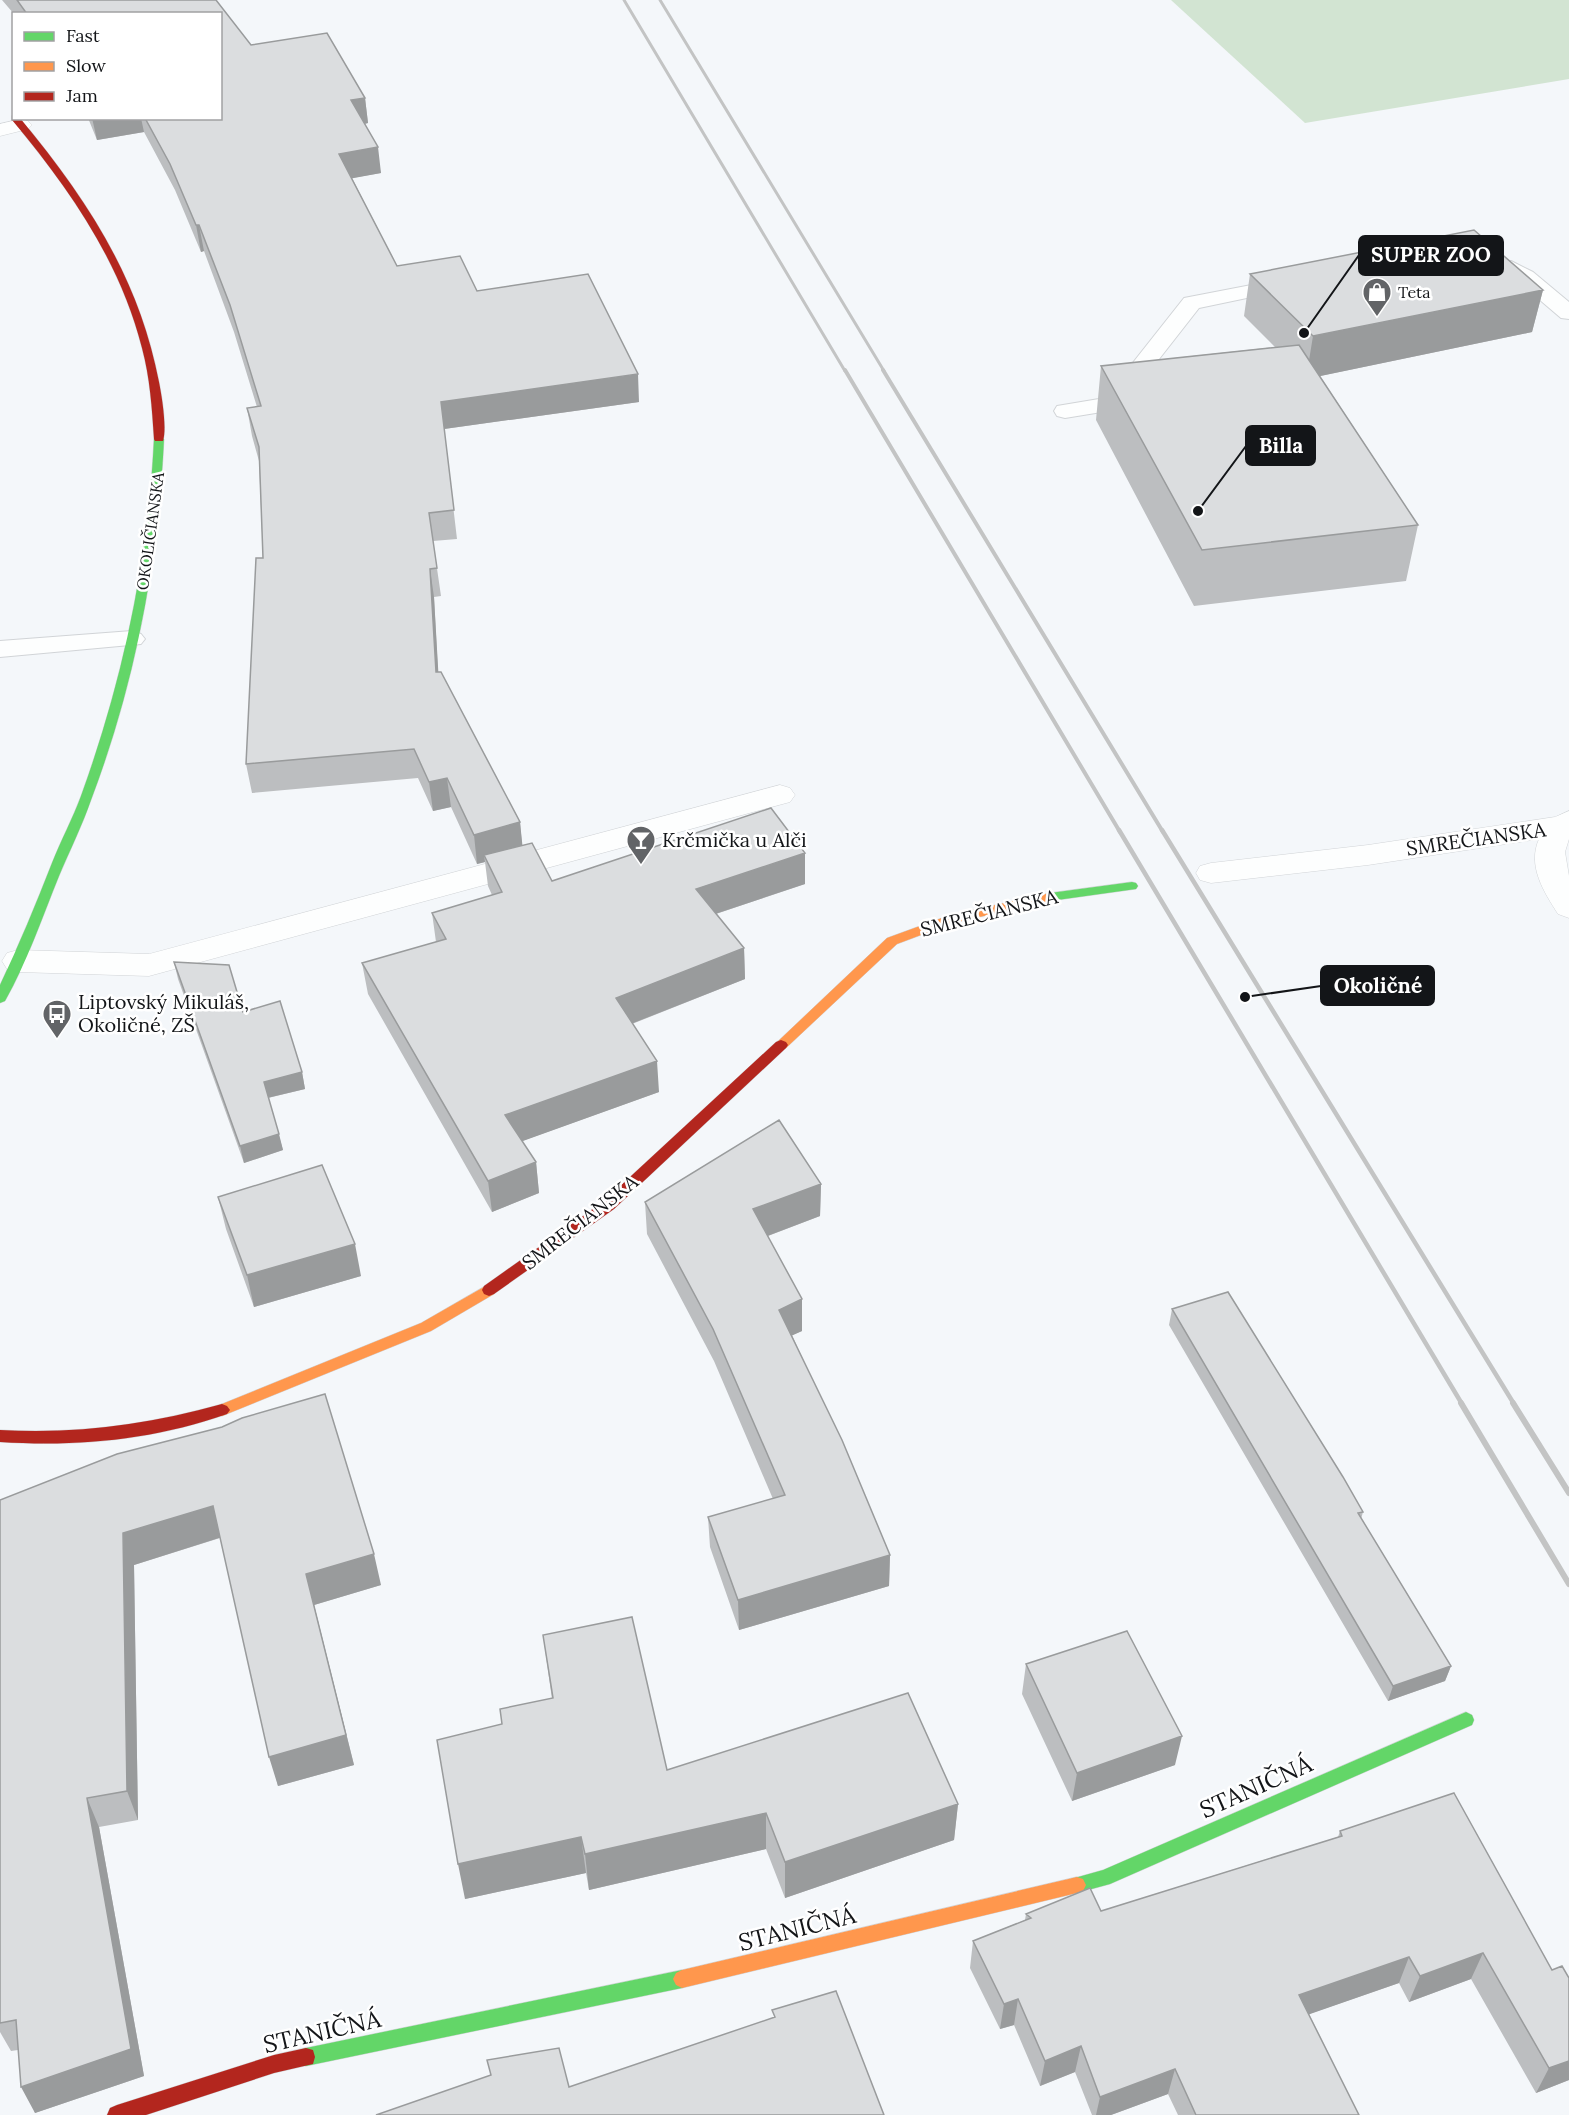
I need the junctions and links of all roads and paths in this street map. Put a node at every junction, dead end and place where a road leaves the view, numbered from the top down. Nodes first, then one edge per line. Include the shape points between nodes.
1 (12, 119) edge
2 (17, 120) edge
3 (0, 130) edge
4 (1491, 256) edge
5 (1309, 280) edge
6 (1569, 313) edge
7 (1065, 411) dead end
8 (132, 639) junction
9 (0, 649) edge
10 (780, 795) dead end
11 (1566, 823) edge
12 (1211, 873) dead end
13 (1132, 886) dead end
14 (1569, 907) edge
15 (18, 961) junction
16 (0, 998) edge
17 (0, 1436) edge
18 (1466, 1720) dead end
19 (117, 2115) edge

1 - 3 street
2 - 8 street, OKOLIČIANSKA via 89,211 115,257 147,349 155,389 159,453 147,563
4 - 6 lane via 1526,276
5 - 7 lane via 1192,303 1112,405
8 - 9 lane
8 - 15 street, OKOLIČIANSKA via 91,785
10 - 15 street via 149,965
11 - 12 street, SMREČIANSKA via 1368,855
11 - 14 street, SMREČIANSKA via 1550,845 1549,865
13 - 17 street, SMREČIANSKA via 1040,896 922,927 892,941 609,1205 487,1292 426,1327 232,1407 169,1426 106,1437 48,1440
15 - 16 street, OKOLIČIANSKA
18 - 19 street, STANIČNÁ via 1104,1878 712,1973 274,2064

